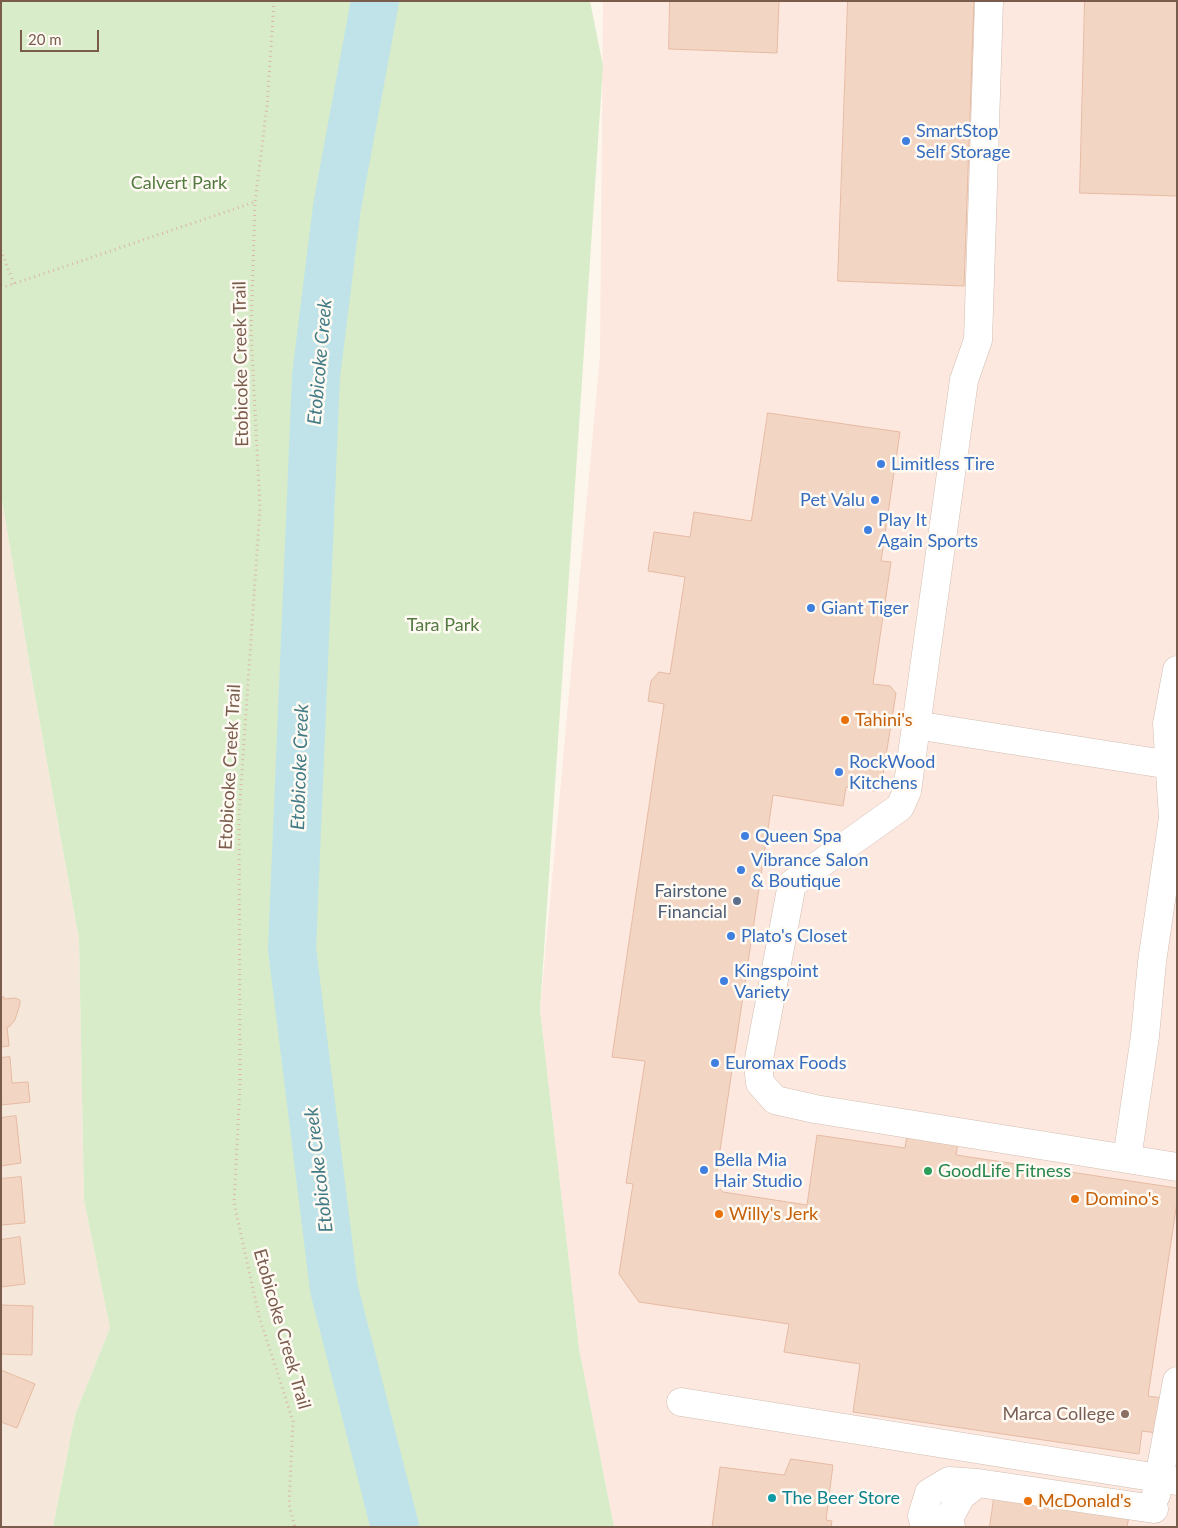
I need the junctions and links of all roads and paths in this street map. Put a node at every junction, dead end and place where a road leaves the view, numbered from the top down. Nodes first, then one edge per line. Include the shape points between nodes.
1 (274, 1) edge
2 (989, 1) edge
3 (255, 202) junction
4 (1, 250) edge
5 (14, 284) junction
6 (1, 288) edge
7 (1177, 670) edge
8 (916, 725) junction
9 (1173, 766) edge
10 (1127, 1159) junction
11 (1177, 1167) edge
12 (1177, 1381) edge
13 (681, 1402) dead end
14 (1168, 1479) edge
15 (978, 1483) junction
16 (1152, 1518) edge
17 (295, 1527) edge
18 (925, 1527) edge
19 (952, 1527) edge

1 - 3 path, Etobicoke Creek Trail via 267,106
2 - 8 lane via 978,340 964,380
3 - 5 path
3 - 17 path, Etobicoke Creek Trail via 251,332 260,508 240,815 240,1086 234,1203 260,1316 293,1421 289,1505
4 - 5 path
5 - 6 path
7 - 9 lane via 1167,724
8 - 9 lane
8 - 10 lane via 907,791 900,807 792,884 758,1064 760,1083 774,1100 815,1109
9 - 10 lane via 1173,818
10 - 11 lane
12 - 14 lane
13 - 14 lane
14 - 16 lane
15 - 16 lane
15 - 18 lane via 949,1481 929,1493 922,1516
15 - 19 lane via 961,1496 950,1518

